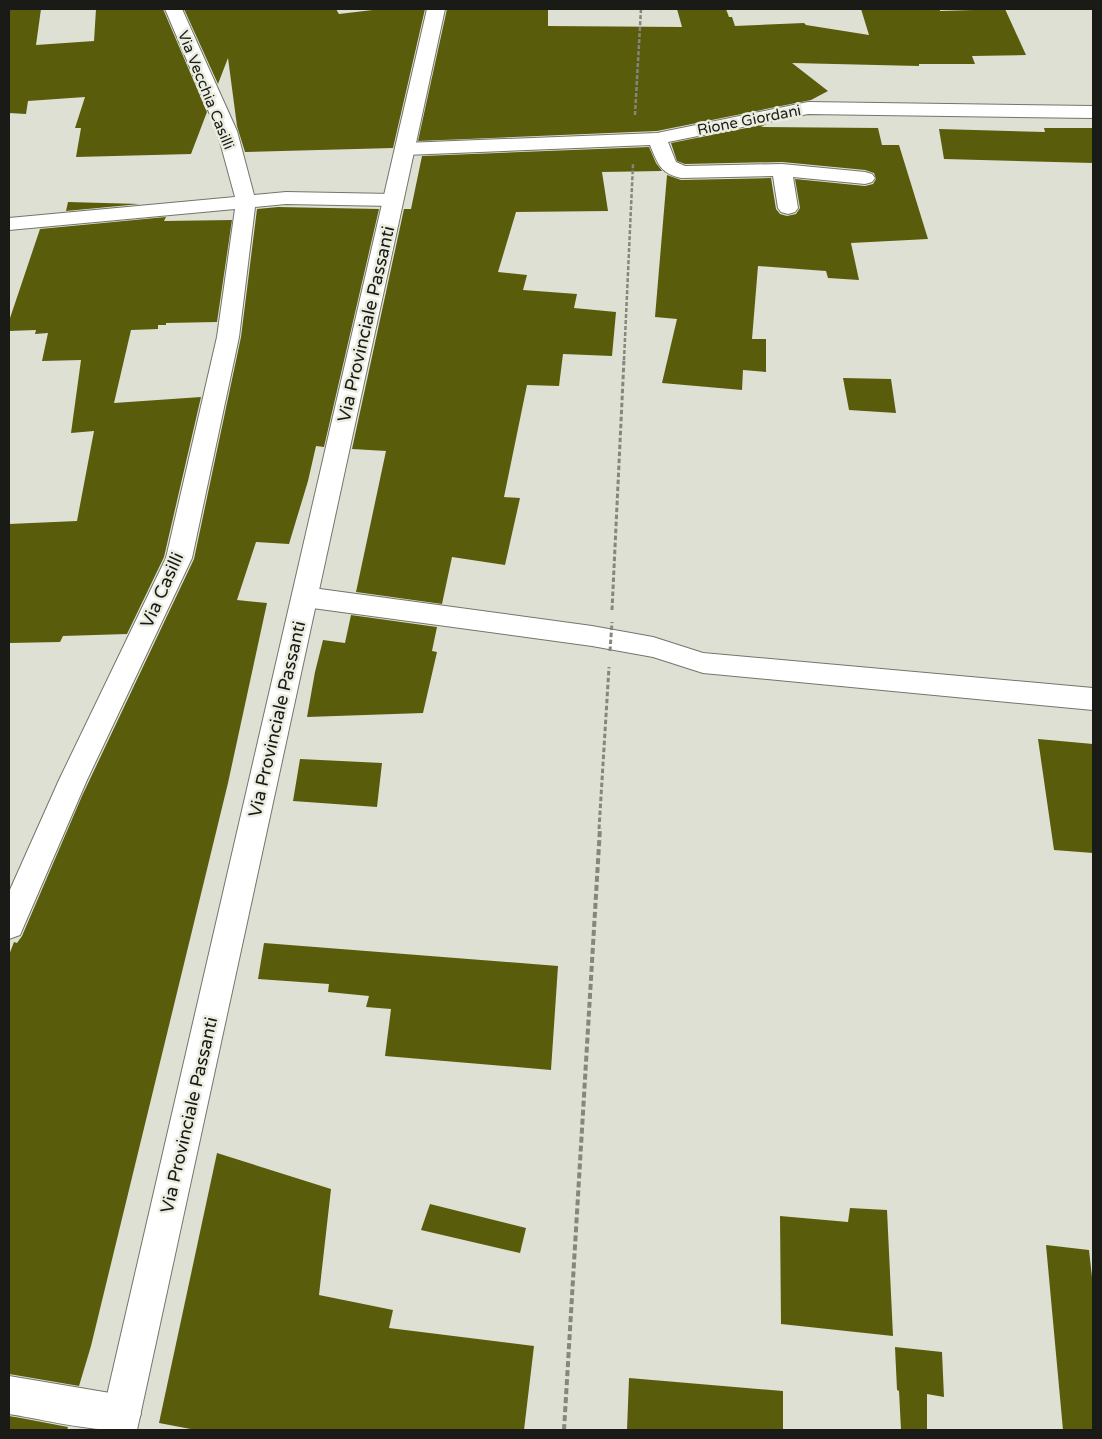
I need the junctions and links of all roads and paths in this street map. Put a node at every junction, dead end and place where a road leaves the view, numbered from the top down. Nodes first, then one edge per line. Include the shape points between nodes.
1 (173, 9) edge
2 (436, 9) edge
3 (641, 9) edge
4 (1093, 112) edge
5 (634, 139) junction
6 (657, 139) junction
7 (405, 148) junction
8 (782, 170) junction
9 (865, 178) dead end
10 (393, 200) junction
11 (246, 201) junction
12 (788, 208) dead end
13 (9, 224) edge
14 (305, 597) junction
15 (612, 612) dead end
16 (612, 622) dead end
17 (1093, 699) edge
18 (9, 925) edge
19 (9, 1395) edge
20 (120, 1422) edge
21 (564, 1430) edge

1 - 11 street, Via Vecchia Casilli via 227,131
2 - 7 street, Via Provinciale Passanti
3 - 5 path
4 - 6 street, Rione Giordani via 808,108
5 - 6 street, Rione Giordani
5 - 7 street, Rione Giordani
5 - 15 path
6 - 8 street via 668,165 681,172
7 - 10 street, Via Provinciale Passanti
8 - 9 street
8 - 12 street
10 - 11 street via 286,198
10 - 14 street, Via Provinciale Passanti
11 - 13 street
11 - 18 street, Via Casilli via 228,338 179,558
14 - 17 street via 592,636 653,647 703,663
14 - 20 street, Via Provinciale Passanti
16 - 21 path, bridge
19 - 20 street

